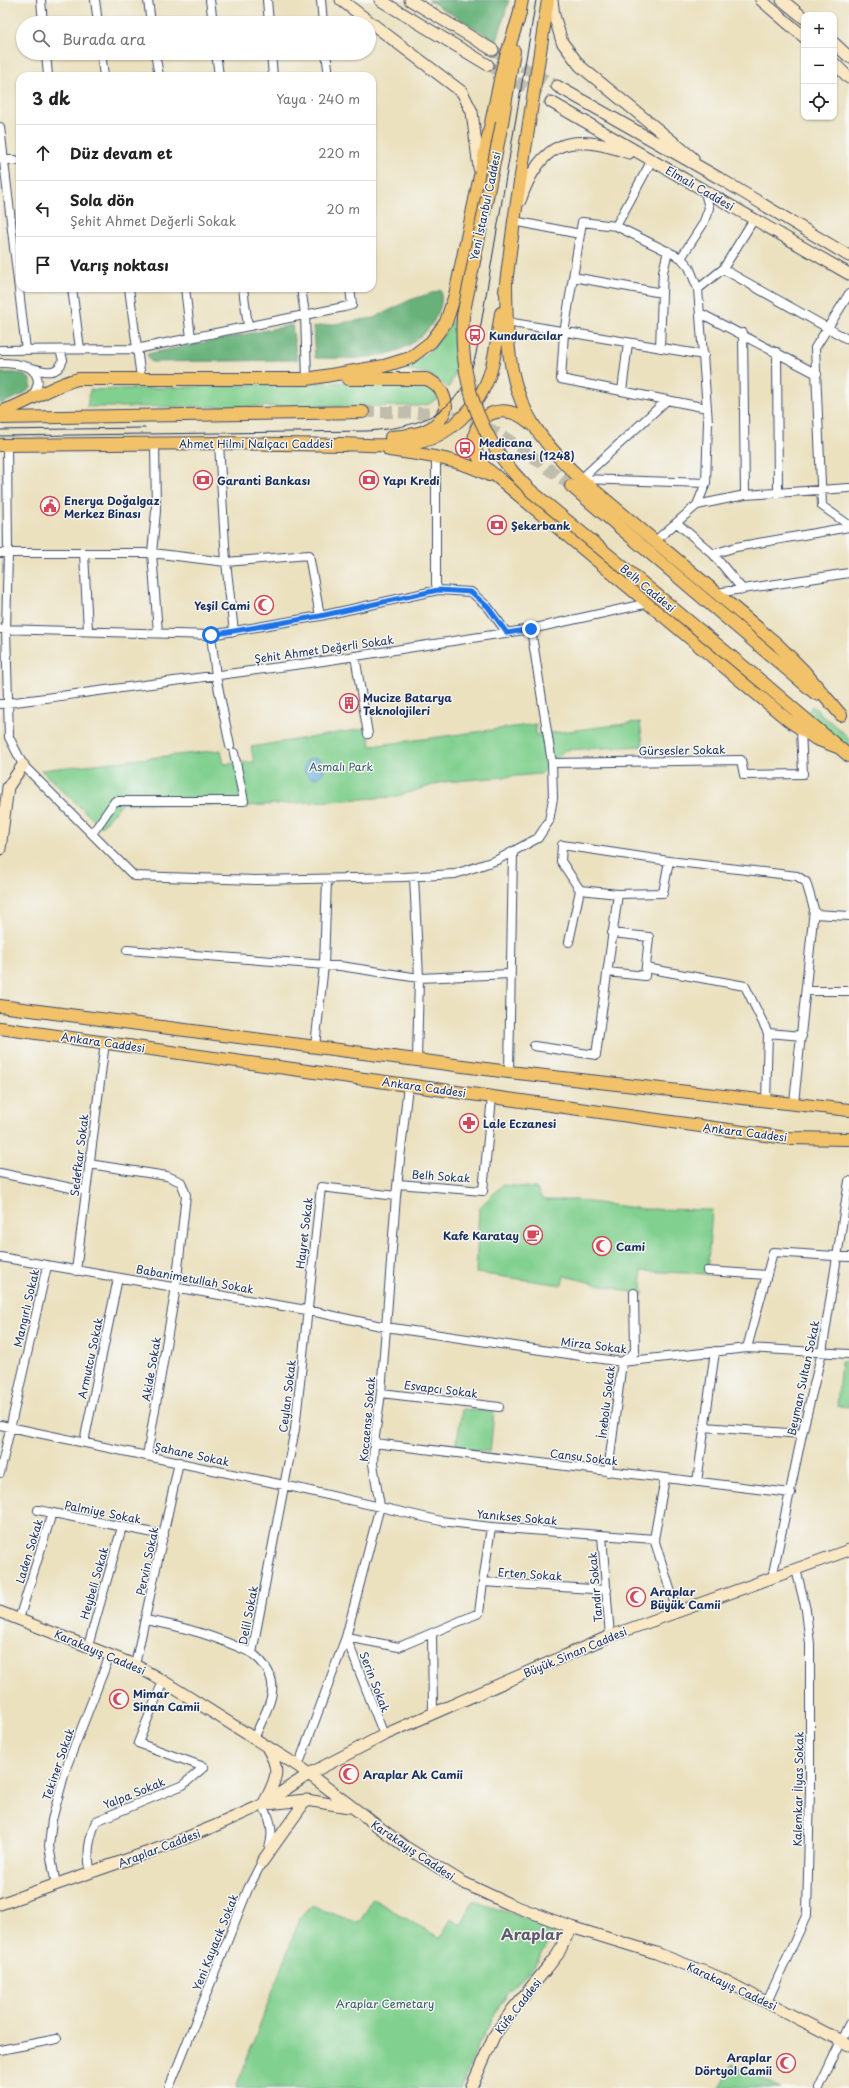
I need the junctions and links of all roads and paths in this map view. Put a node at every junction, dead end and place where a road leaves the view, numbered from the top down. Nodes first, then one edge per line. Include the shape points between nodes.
1 (41, 0) edge
2 (95, 0) edge
3 (148, 0) edge
4 (210, 0) edge
5 (267, 0) edge
6 (321, 0) edge
7 (340, 0) edge
8 (380, 0) edge
9 (410, 0) edge
10 (522, 0) edge
11 (548, 0) edge
12 (552, 0) edge
13 (761, 0) edge
14 (782, 0) edge
15 (520, 13) junction
16 (42, 16) edge
17 (97, 16) edge
18 (150, 16) edge
19 (211, 16) edge
20 (268, 16) edge
21 (322, 16) edge
22 (361, 16) edge
23 (801, 16) edge
24 (376, 27) edge
25 (801, 34) edge
26 (837, 46) edge
27 (493, 50) tunnel mouth
28 (849, 57) edge
29 (47, 60) edge
30 (102, 60) edge
31 (156, 60) edge
32 (217, 60) edge
33 (272, 60) edge
34 (327, 60) edge
35 (488, 65) tunnel mouth
36 (837, 66) edge
37 (48, 72) edge
38 (103, 72) edge
39 (157, 72) edge
40 (218, 72) edge
41 (273, 72) edge
42 (328, 72) edge
43 (849, 78) edge
44 (556, 86) tunnel mouth
45 (551, 102) tunnel mouth
46 (0, 127) edge
47 (2, 159) edge
48 (652, 160) junction
49 (16, 161) edge
50 (480, 172) junction
51 (719, 178) junction
52 (705, 192) junction
53 (754, 219) junction
54 (514, 220) junction
55 (616, 226) junction
56 (580, 234) junction
57 (668, 251) junction
58 (849, 256) edge
59 (682, 258) junction
60 (724, 269) junction
61 (16, 270) edge
62 (849, 274) edge
63 (573, 277) junction
64 (506, 284) junction
65 (698, 289) junction
66 (19, 292) edge
67 (73, 292) edge
68 (129, 292) edge
69 (185, 292) edge
70 (244, 292) edge
71 (302, 292) edge
72 (350, 292) edge
73 (662, 293) junction
74 (849, 294) edge
75 (700, 313) junction
76 (305, 314) junction
77 (507, 322) junction
78 (248, 326) junction
79 (828, 328) junction
80 (564, 333) junction
81 (743, 333) junction
82 (191, 338) junction
83 (849, 340) edge
84 (628, 343) junction
85 (660, 348) junction
86 (80, 349) junction
87 (136, 349) junction
88 (0, 350) edge
89 (26, 350) junction
90 (60, 350) junction
91 (777, 352) junction
92 (704, 355) junction
93 (0, 363) edge
94 (29, 367) junction
95 (817, 374) junction
96 (141, 378) junction
97 (307, 379) junction
98 (622, 391) junction
99 (667, 400) junction
100 (28, 401) junction
101 (707, 408) junction
102 (475, 411) joint
103 (0, 412) edge
104 (363, 412) tunnel mouth
105 (0, 418) edge
106 (535, 427) junction
107 (155, 443) junction
108 (219, 443) junction
109 (336, 444) junction
110 (4, 445) edge
111 (436, 457) junction
112 (581, 479) junction
113 (706, 483) junction
114 (505, 484) junction
115 (571, 486) tunnel mouth
116 (849, 488) edge
117 (821, 490) junction
118 (778, 493) junction
119 (745, 496) junction
120 (697, 505) junction
121 (677, 523) junction
122 (849, 526) edge
123 (655, 542) junction
124 (4, 553) edge
125 (84, 553) junction
126 (152, 553) junction
127 (713, 554) junction
128 (226, 562) junction
129 (849, 574) edge
130 (438, 590) junction
131 (743, 590) junction
132 (716, 593) junction
133 (649, 603) junction
134 (320, 616) junction
135 (3, 629) edge
136 (531, 629) junction
137 (88, 631) junction
138 (234, 632) junction
139 (158, 633) junction
140 (507, 633) junction
141 (211, 635) junction
142 (355, 656) junction
143 (216, 676) junction
144 (4, 703) edge
145 (845, 718) edge
146 (801, 729) junction
147 (368, 734) dead end
148 (844, 752) edge
149 (552, 763) junction
150 (23, 765) junction
151 (2, 822) edge
152 (92, 834) junction
153 (0, 849) edge
154 (513, 852) junction
155 (669, 862) junction
156 (414, 877) junction
157 (327, 879) junction
158 (580, 890) junction
159 (618, 894) junction
160 (814, 914) junction
161 (849, 916) edge
162 (612, 933) junction
163 (569, 942) dead end
164 (128, 950) dead end
165 (324, 965) junction
166 (646, 968) junction
167 (607, 972) junction
168 (510, 974) junction
169 (419, 978) junction
170 (807, 991) junction
171 (849, 992) edge
172 (0, 1006) edge
173 (0, 1028) edge
174 (768, 1033) junction
175 (802, 1036) junction
176 (105, 1042) junction
177 (315, 1046) junction
178 (534, 1046) dead end
179 (417, 1059) junction
180 (509, 1072) junction
181 (408, 1085) junction
182 (492, 1097) junction
183 (766, 1101) junction
184 (794, 1103) junction
185 (849, 1110) edge
186 (849, 1139) edge
187 (90, 1164) junction
188 (0, 1173) edge
189 (849, 1181) edge
190 (398, 1184) junction
191 (86, 1191) junction
192 (396, 1196) junction
193 (0, 1256) edge
194 (838, 1256) junction
195 (849, 1257) edge
196 (47, 1266) junction
197 (76, 1271) junction
198 (707, 1271) dead end
199 (767, 1275) junction
200 (118, 1278) junction
201 (176, 1287) junction
202 (634, 1293) dead end
203 (306, 1310) junction
204 (386, 1327) junction
205 (747, 1348) junction
206 (715, 1351) junction
207 (822, 1352) junction
208 (849, 1354) edge
209 (622, 1362) junction
210 (380, 1393) junction
211 (499, 1407) dead end
212 (0, 1425) edge
213 (11, 1427) junction
214 (704, 1427) junction
215 (802, 1434) junction
216 (84, 1442) junction
217 (374, 1443) junction
218 (147, 1456) junction
219 (179, 1462) junction
220 (608, 1472) junction
221 (0, 1473) edge
222 (665, 1478) junction
223 (697, 1482) junction
224 (284, 1485) junction
225 (791, 1493) junction
226 (380, 1506) junction
227 (38, 1510) dead end
228 (52, 1513) junction
229 (122, 1527) junction
230 (491, 1527) junction
231 (164, 1535) junction
232 (602, 1536) junction
233 (654, 1539) junction
234 (849, 1550) edge
235 (796, 1569) junction
236 (772, 1578) junction
237 (483, 1582) junction
238 (607, 1590) junction
239 (677, 1611) junction
240 (0, 1612) edge
241 (19, 1619) junction
242 (145, 1620) junction
243 (432, 1633) junction
244 (610, 1636) junction
245 (346, 1638) junction
246 (88, 1646) junction
247 (252, 1653) junction
248 (110, 1655) junction
249 (135, 1665) junction
250 (163, 1681) junction
251 (433, 1712) junction
252 (384, 1735) junction
253 (254, 1739) junction
254 (268, 1748) junction
255 (298, 1766) junction
256 (309, 1774) junction
257 (306, 1800) junction
258 (262, 1805) junction
259 (351, 1808) junction
260 (262, 1862) junction
261 (91, 1873) junction
262 (56, 1885) junction
263 (0, 1904) edge
264 (571, 1927) junction
265 (767, 2002) junction
266 (849, 2024) edge
267 (57, 2039) dead end
268 (845, 2043) edge
269 (0, 2050) edge
270 (169, 2088) edge
271 (470, 2088) edge
272 (819, 2088) edge

1 - 16 street
2 - 17 street
3 - 18 street
4 - 19 street
5 - 20 street
6 - 21 street
7 - 22 street
8 - 35 street
9 - 27 street
10 - 15 main road, Yeni İstanbul Caddesi
11 - 54 main road
12 - 51 street via 562,42 580,66
13 - 25 street
14 - 23 street
15 - 50 main road via 503,66
15 - 102 main road, Yeni İstanbul Caddesi, bridge via 502,123 463,316 463,360
24 - 50 street via 462,92 472,112
26 - 28 street
29 - 37 street
30 - 38 street
31 - 39 street
32 - 40 street
33 - 41 street
34 - 42 street
36 - 43 street
44 - 51 street, Elmalı Caddesi
45 - 48 street, Elmalı Caddesi
46 - 47 street
47 - 49 street
47 - 61 street
48 - 52 street, Elmalı Caddesi
48 - 54 street via 593,144 575,142 560,146 547,154 535,167 526,184
48 - 55 street
50 - 97 main road via 455,295 451,310 439,333 422,351 397,363
51 - 58 street, Elmalı Caddesi
52 - 53 street, Elmalı Caddesi
52 - 59 street via 709,208 703,224
53 - 60 street
53 - 62 street, Elmalı Caddesi
54 - 56 street
54 - 64 main road
55 - 56 street via 582,222
55 - 57 street
56 - 63 street
57 - 59 street
57 - 73 street
59 - 65 street via 689,267
60 - 65 street
60 - 79 street
63 - 73 street
63 - 80 street
64 - 77 main road
64 - 109 main road via 491,372 476,401 454,425 433,438 409,444
65 - 75 street
66 - 89 street
67 - 86 street
68 - 87 street
69 - 82 street
70 - 78 street
71 - 76 street
72 - 76 street via 352,305
73 - 85 street
74 - 79 street
75 - 81 street
75 - 92 street
76 - 78 street
76 - 97 street
77 - 80 street
77 - 106 main road via 509,357 514,383
78 - 82 street
79 - 83 street
79 - 95 street via 815,348
80 - 84 street
80 - 98 street via 561,380
81 - 91 street
81 - 119 street
82 - 87 street
84 - 85 street
84 - 98 street
85 - 92 street
86 - 87 street
86 - 90 street
87 - 96 street
88 - 89 street
89 - 90 street
90 - 94 street via 63,360 58,370 46,372
91 - 95 street
91 - 118 street
92 - 101 street
93 - 94 street
94 - 100 street via 35,372 38,387
95 - 117 street
96 - 97 main road
96 - 100 main road via 78,379
97 - 109 main road via 426,379 437,385 444,395 444,414 429,430
98 - 99 street
99 - 101 street
99 - 112 street
100 - 103 main road
101 - 113 street
102 - 148 main road, Belh Caddesi, bridge via 499,455 527,487
104 - 105 main road
106 - 112 main road via 556,454
106 - 114 main road via 519,414 504,410 488,416 477,430 473,441 478,458
107 - 108 main road, Ahmet Hilmi Nalçacı Caddesi
107 - 110 main road, Ahmet Hilmi Nalçacı Caddesi
107 - 126 street via 156,511
108 - 109 main road, Ahmet Hilmi Nalçacı Caddesi
108 - 128 street
109 - 111 main road, Ahmet Hilmi Nalçacı Caddesi
110 - 124 street
111 - 114 main road, Ahmet Hilmi Nalçacı Caddesi via 474,468
111 - 130 street
112 - 113 street
112 - 123 main road
113 - 120 street
114 - 133 main road, Belh Caddesi
115 - 145 main road
116 - 117 street
117 - 118 street
117 - 122 street via 822,506
118 - 119 street
119 - 120 street
120 - 121 street
121 - 123 street
121 - 127 street
122 - 127 street via 736,547
123 - 132 main road
124 - 125 street
124 - 135 street
125 - 126 street
125 - 137 street
126 - 128 street
126 - 139 street
127 - 131 street
128 - 134 street via 309,555
128 - 138 street
129 - 131 street
130 - 134 street
130 - 140 street via 471,592 488,607
131 - 132 street
132 - 145 main road via 790,656
133 - 136 street, Şehit Ahmet Değerli Sokak
133 - 146 main road, Belh Caddesi
134 - 138 street
135 - 137 street
135 - 144 street
136 - 140 street, Şehit Ahmet Değerli Sokak
136 - 149 street
137 - 139 street
138 - 141 street
139 - 141 street
140 - 142 street, Şehit Ahmet Değerli Sokak
141 - 143 street
142 - 143 street, Şehit Ahmet Değerli Sokak
142 - 147 street
143 - 144 street, Şehit Ahmet Değerli Sokak
143 - 152 street via 244,801 115,801
144 - 150 street via 9,737
146 - 148 main road, Belh Caddesi
146 - 149 street, Gürsesler Sokak via 804,774 744,775 741,760
149 - 154 street via 553,798 549,821 538,838
150 - 151 street via 8,787
150 - 152 street
151 - 153 street
152 - 157 street via 134,876 256,880
154 - 156 street via 456,874
154 - 168 street
155 - 158 street via 562,845 561,861
155 - 159 street via 663,893
155 - 160 street via 797,876 806,882
156 - 157 street
156 - 169 street
157 - 165 street
158 - 159 street
158 - 163 street
159 - 162 street
160 - 161 street
160 - 170 street
162 - 166 street via 649,937
162 - 167 street
164 - 165 street
165 - 169 street
165 - 177 street
166 - 167 street via 645,976
166 - 174 street via 745,986
167 - 178 street via 596,1055
168 - 169 street
168 - 180 street
169 - 179 street
170 - 171 street
170 - 175 street
172 - 177 main road, Ankara Caddesi
173 - 176 main road, Ankara Caddesi
174 - 175 street
174 - 183 street
175 - 184 street
176 - 181 main road, Ankara Caddesi
176 - 187 street, Sedefkar Sokak
177 - 179 main road, Ankara Caddesi
179 - 180 main road, Ankara Caddesi
180 - 183 main road, Ankara Caddesi
181 - 182 main road, Ankara Caddesi
181 - 190 street, Kocaense Sokak
182 - 186 main road, Ankara Caddesi via 786,1138
182 - 190 street, Belh Sokak via 483,1191
183 - 184 main road, Ankara Caddesi
184 - 185 main road, Ankara Caddesi
187 - 191 street, Sedefkar Sokak
187 - 201 street, Akide Sokak via 167,1176 181,1182 186,1195
188 - 191 street
189 - 194 street, Beyman Sultan Sokak
190 - 192 street, Kocaense Sokak
191 - 197 street, Sedefkar Sokak
192 - 203 street, Hayret Sokak via 321,1187
192 - 204 street, Kocaense Sokak
193 - 196 street, Babanimetullah Sokak
194 - 195 street
194 - 199 street via 773,1252
194 - 207 street, Beyman Sultan Sokak
196 - 197 street, Babanimetullah Sokak
196 - 213 street, Mangırlı Sokak
197 - 200 street, Babanimetullah Sokak
198 - 199 street
199 - 205 street
200 - 201 street, Babanimetullah Sokak
200 - 216 street, Armutcu Sokak
201 - 203 street, Babanimetullah Sokak
201 - 218 street, Akide Sokak
202 - 209 street, İnebolu Sokak via 635,1352
203 - 204 street, Babanimetullah Sokak
203 - 224 street, Ceylan Sokak via 295,1429
204 - 209 street, Mirza Sokak
204 - 210 street, Kocaense Sokak
205 - 206 street, Mirza Sokak
205 - 207 street, Mirza Sokak
206 - 209 street, Mirza Sokak
206 - 214 street
207 - 208 street, Mirza Sokak
207 - 215 street, Beyman Sultan Sokak
209 - 220 street, İnebolu Sokak
210 - 211 street, Esvapcı Sokak
210 - 217 street, Kocaense Sokak
212 - 213 street, Şahane Sokak
213 - 216 street, Şahane Sokak
213 - 221 street, Mangırlı Sokak
214 - 215 street
214 - 223 street
215 - 225 street, Beyman Sultan Sokak
216 - 218 street, Şahane Sokak
217 - 220 street, Cansu Sokak
217 - 226 street, Kocaense Sokak via 373,1464
218 - 219 street, Şahane Sokak
219 - 224 street, Şahane Sokak
219 - 231 street, Pervin Sokak
220 - 222 street, Cansu Sokak
222 - 223 street, Cansu Sokak
222 - 233 street
223 - 225 street, Cansu Sokak
224 - 226 street, Şahane Sokak
224 - 247 street, Delil Sokak
225 - 236 street, Beyman Sultan Sokak
226 - 230 street, Yanıkses Sokak via 442,1521
226 - 245 street, Kocaense Sokak
227 - 228 street, Palmiye Sokak
228 - 229 street, Palmiye Sokak
228 - 241 street, Laden Sokak
229 - 231 street, Palmiye Sokak
229 - 246 street, Heybeli Sokak
230 - 232 street, Yanıkses Sokak
230 - 237 street, Erten Sokak
231 - 242 street, Pervin Sokak
232 - 233 street, Yanıkses Sokak
232 - 238 street, Tandır Sokak
233 - 239 street
234 - 235 street, Büyük Sinan Caddesi
235 - 236 street, Büyük Sinan Caddesi
235 - 265 street, Kalemkar İlyas Sokak via 806,1610 810,1644 810,1790 806,1914
236 - 239 street, Büyük Sinan Caddesi
237 - 238 street, Erten Sokak
237 - 243 street via 479,1613
238 - 244 street, Tandır Sokak
239 - 244 street, Büyük Sinan Caddesi
240 - 241 street, Karakayış Caddesi
241 - 246 street, Karakayış Caddesi
242 - 247 street via 217,1637
242 - 249 street, Pervin Sokak
243 - 245 street via 399,1646
243 - 251 street
244 - 251 street, Büyük Sinan Caddesi
245 - 252 street, Serin Sokak
245 - 255 street, Kocaense Sokak
246 - 248 street, Karakayış Caddesi
247 - 253 street, Delil Sokak via 265,1664 272,1676 274,1690
248 - 249 street, Karakayış Caddesi
248 - 262 street, Tekiner Sokak via 66,1768 54,1814 50,1846
249 - 250 street, Karakayış Caddesi
250 - 253 street, Karakayış Caddesi
250 - 261 street, Yalpa Sokak via 138,1743 204,1767 183,1785 96,1821 88,1843
251 - 252 street, Büyük Sinan Caddesi
252 - 256 street, Büyük Sinan Caddesi
253 - 254 street, Karakayış Caddesi
254 - 255 street, Karakayış Caddesi
254 - 258 street via 277,1766 277,1773
255 - 256 street, Karakayış Caddesi
256 - 258 street, Araplar Caddesi
256 - 259 street, Karakayış Caddesi
257 - 258 street
257 - 259 street
257 - 260 street
258 - 260 street, Yeni Kayacık Sokak via 270,1820 272,1840
258 - 261 street, Araplar Caddesi via 186,1838
259 - 264 street, Karakayış Caddesi via 424,1860 462,1882 509,1904
260 - 270 street, Yeni Kayacık Sokak via 248,1889
261 - 262 street, Araplar Caddesi
262 - 263 street, Araplar Caddesi
264 - 265 street, Karakayış Caddesi via 689,1965
264 - 271 street, Küfe Caddesi via 558,1954 494,2036
265 - 268 street, Karakayış Caddesi
266 - 268 street
267 - 269 street
268 - 272 street

